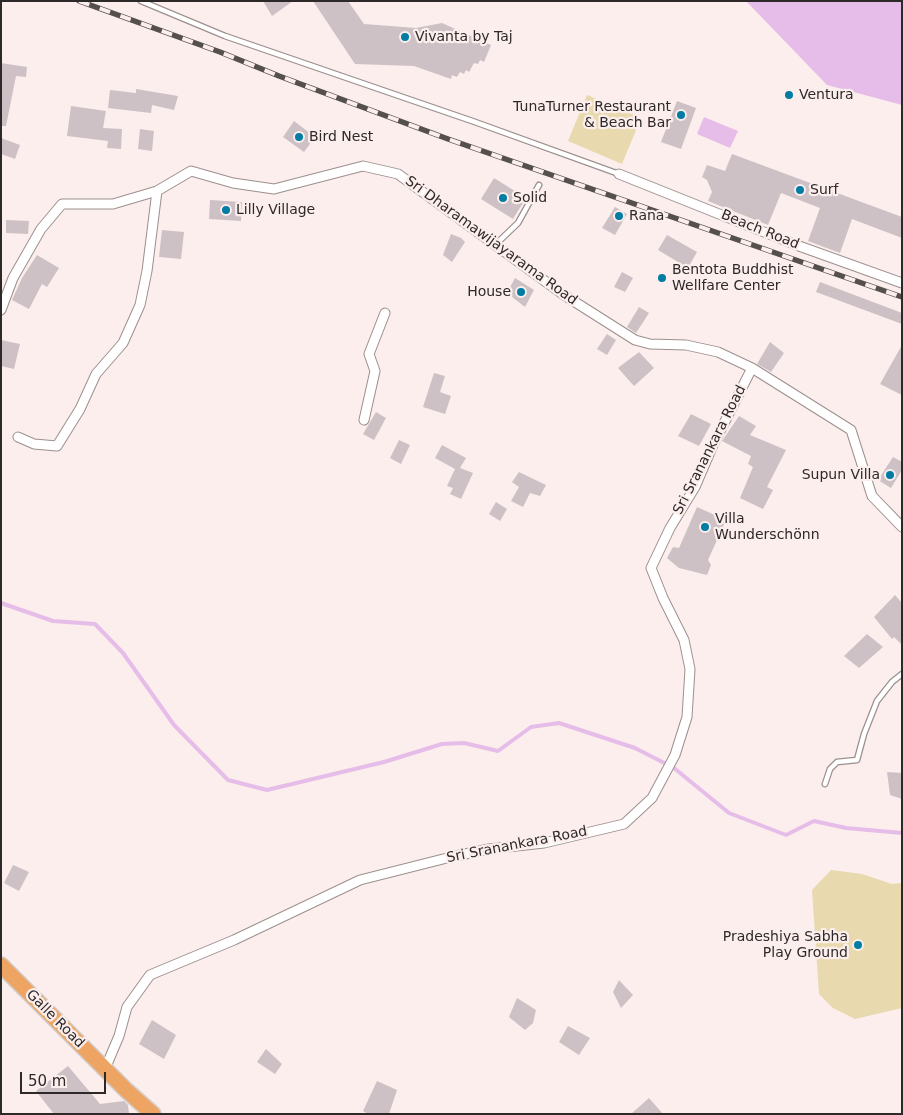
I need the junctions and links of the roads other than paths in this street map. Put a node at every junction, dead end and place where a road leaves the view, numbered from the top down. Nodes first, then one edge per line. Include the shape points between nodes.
1 (141, 1) edge
2 (619, 174) joint
3 (539, 185) dead end
4 (157, 191) junction
5 (495, 245) junction
6 (902, 283) edge
7 (1, 310) edge
8 (385, 314) dead end
9 (752, 368) junction
10 (364, 420) dead end
11 (18, 437) dead end
12 (902, 527) edge
13 (902, 674) edge
14 (825, 784) dead end
15 (1, 965) edge
16 (105, 1069) junction
17 (153, 1114) edge

1 - 2 lane via 226,36
2 - 6 street, Beach Road
3 - 5 lane via 518,223
4 - 5 street, Sri Dharamawijayarama Road via 191,171 233,183 274,189 363,166 398,174
4 - 7 street, Sri Dharamawijayarama Road via 113,204 62,204 41,229 13,278
4 - 11 street via 140,305 123,344 96,374 80,409 57,446 34,444
5 - 9 street, Sri Dharamawijayarama Road via 564,295 635,340 718,352
8 - 10 street via 369,354 375,372
9 - 12 street, Sri Dharamawijayarama Road via 851,430 872,496
9 - 16 street, Sri Sranankara Road via 695,487 651,568 684,640 690,669 687,717 675,755 652,798 624,824 544,843 451,857 360,880 234,940 150,975 127,1007
13 - 14 lane via 877,701 857,760 837,762 830,769
15 - 16 highway, Galle Road
16 - 17 highway, Galle Road

